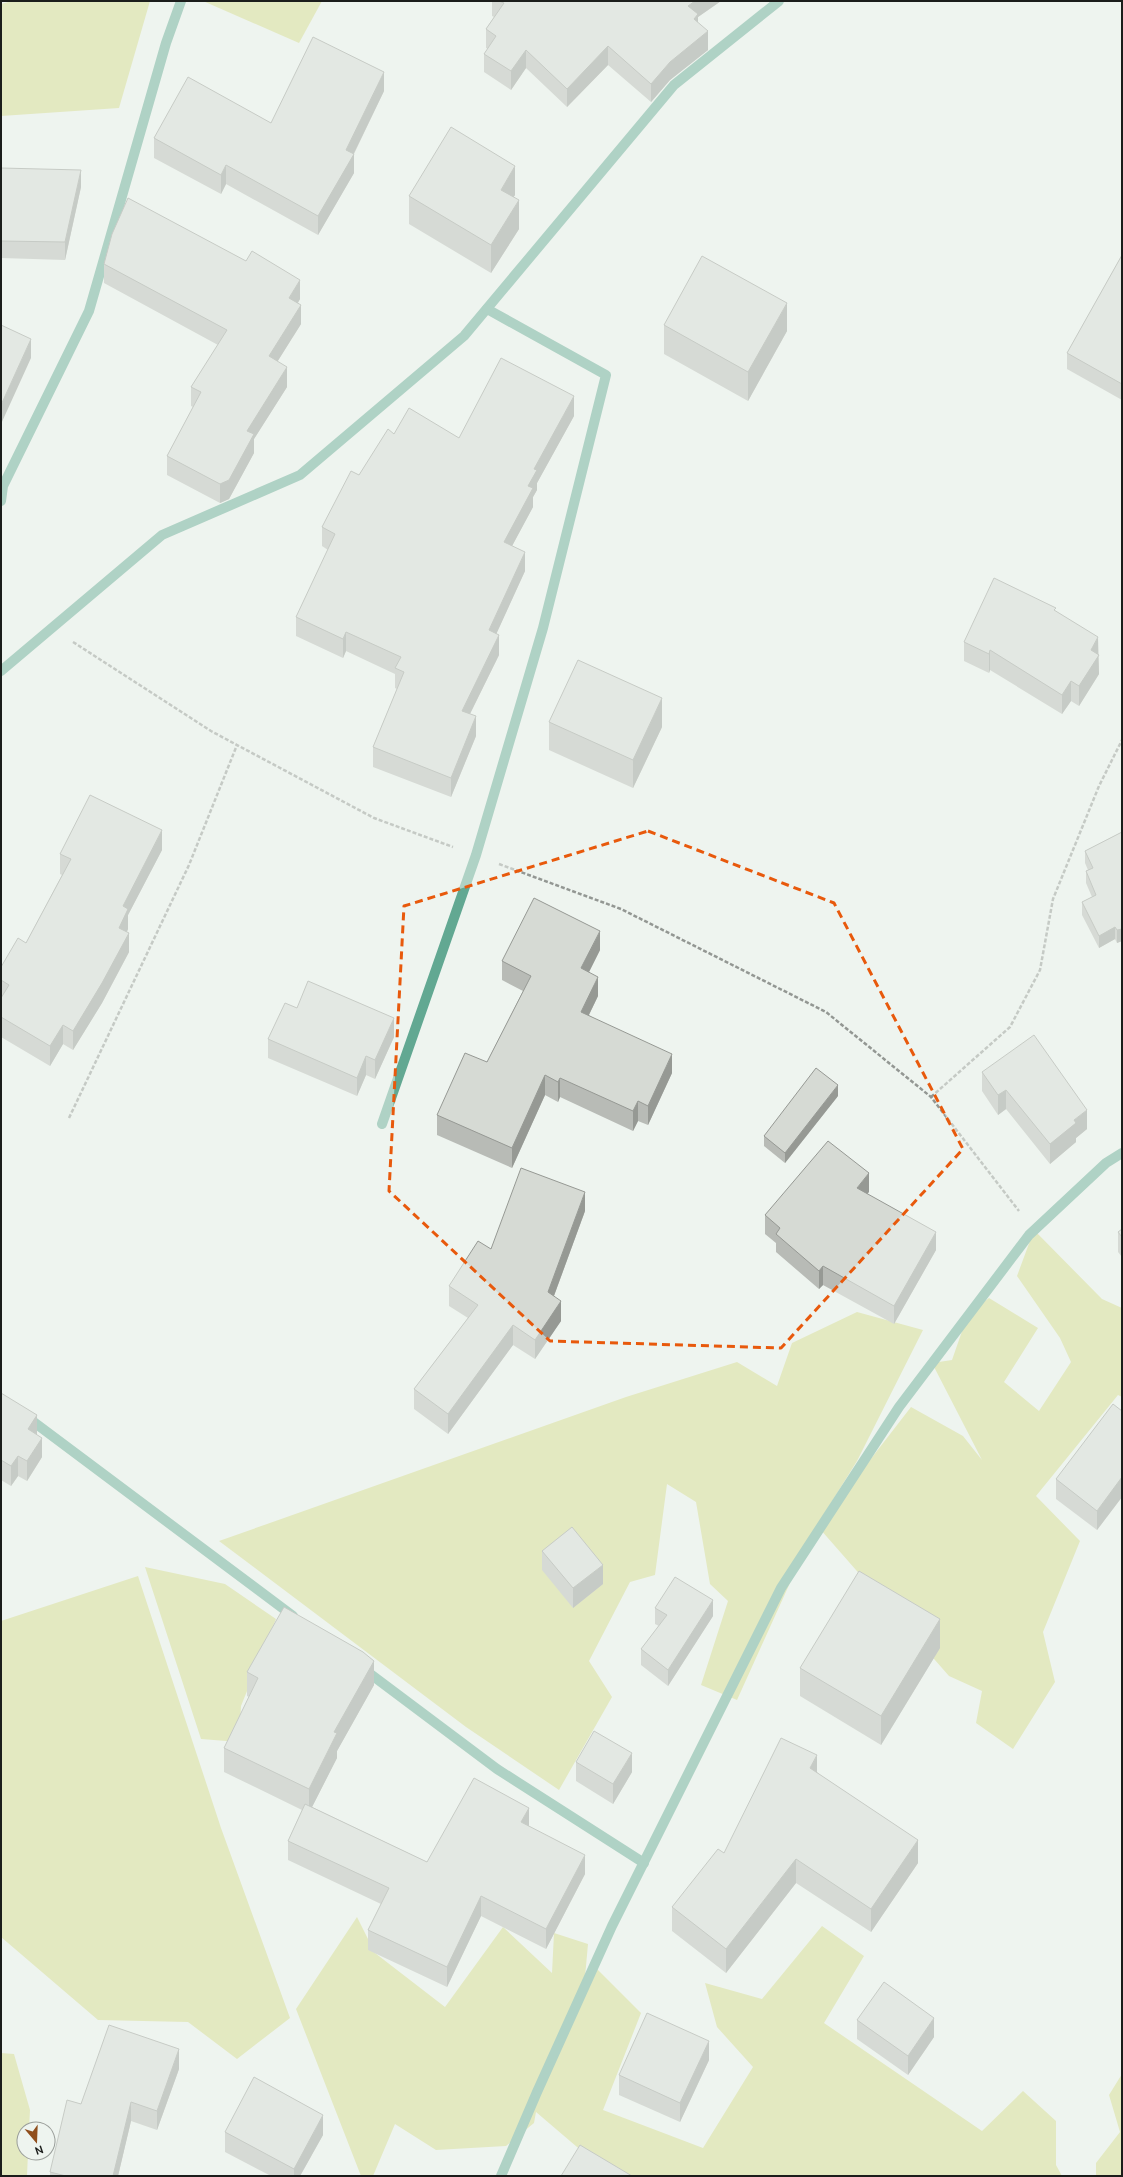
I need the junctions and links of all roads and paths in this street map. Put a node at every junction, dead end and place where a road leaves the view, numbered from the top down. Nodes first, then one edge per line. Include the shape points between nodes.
1 (181, 1) edge
2 (779, 1) edge
3 (487, 309) junction
4 (1, 500) edge
5 (51, 628) junction
6 (1, 671) edge
7 (1122, 740) edge
8 (237, 745) junction
9 (476, 855) junction
10 (931, 1097) junction
11 (69, 1118) dead end
12 (382, 1124) dead end
13 (1122, 1153) edge
14 (1034, 1230) junction
15 (20, 1412) edge
16 (300, 1621) edge
17 (357, 1664) edge
18 (644, 1863) junction
19 (501, 2176) edge

1 - 4 street via 166,43 89,311 3,486
2 - 3 street via 674,85
3 - 5 street via 464,336 300,475 162,535
3 - 9 street via 606,375 543,628
5 - 6 street
5 - 8 path
7 - 10 path via 1099,786 1053,899 1040,970 1010,1027
8 - 9 path via 374,818
8 - 11 path via 189,865
9 - 10 path via 621,909 826,1012
9 - 12 street
10 - 14 path
13 - 14 street via 1106,1163
14 - 18 street via 899,1407 781,1588
15 - 16 street
17 - 18 street via 497,1769
18 - 19 street via 603,1946

